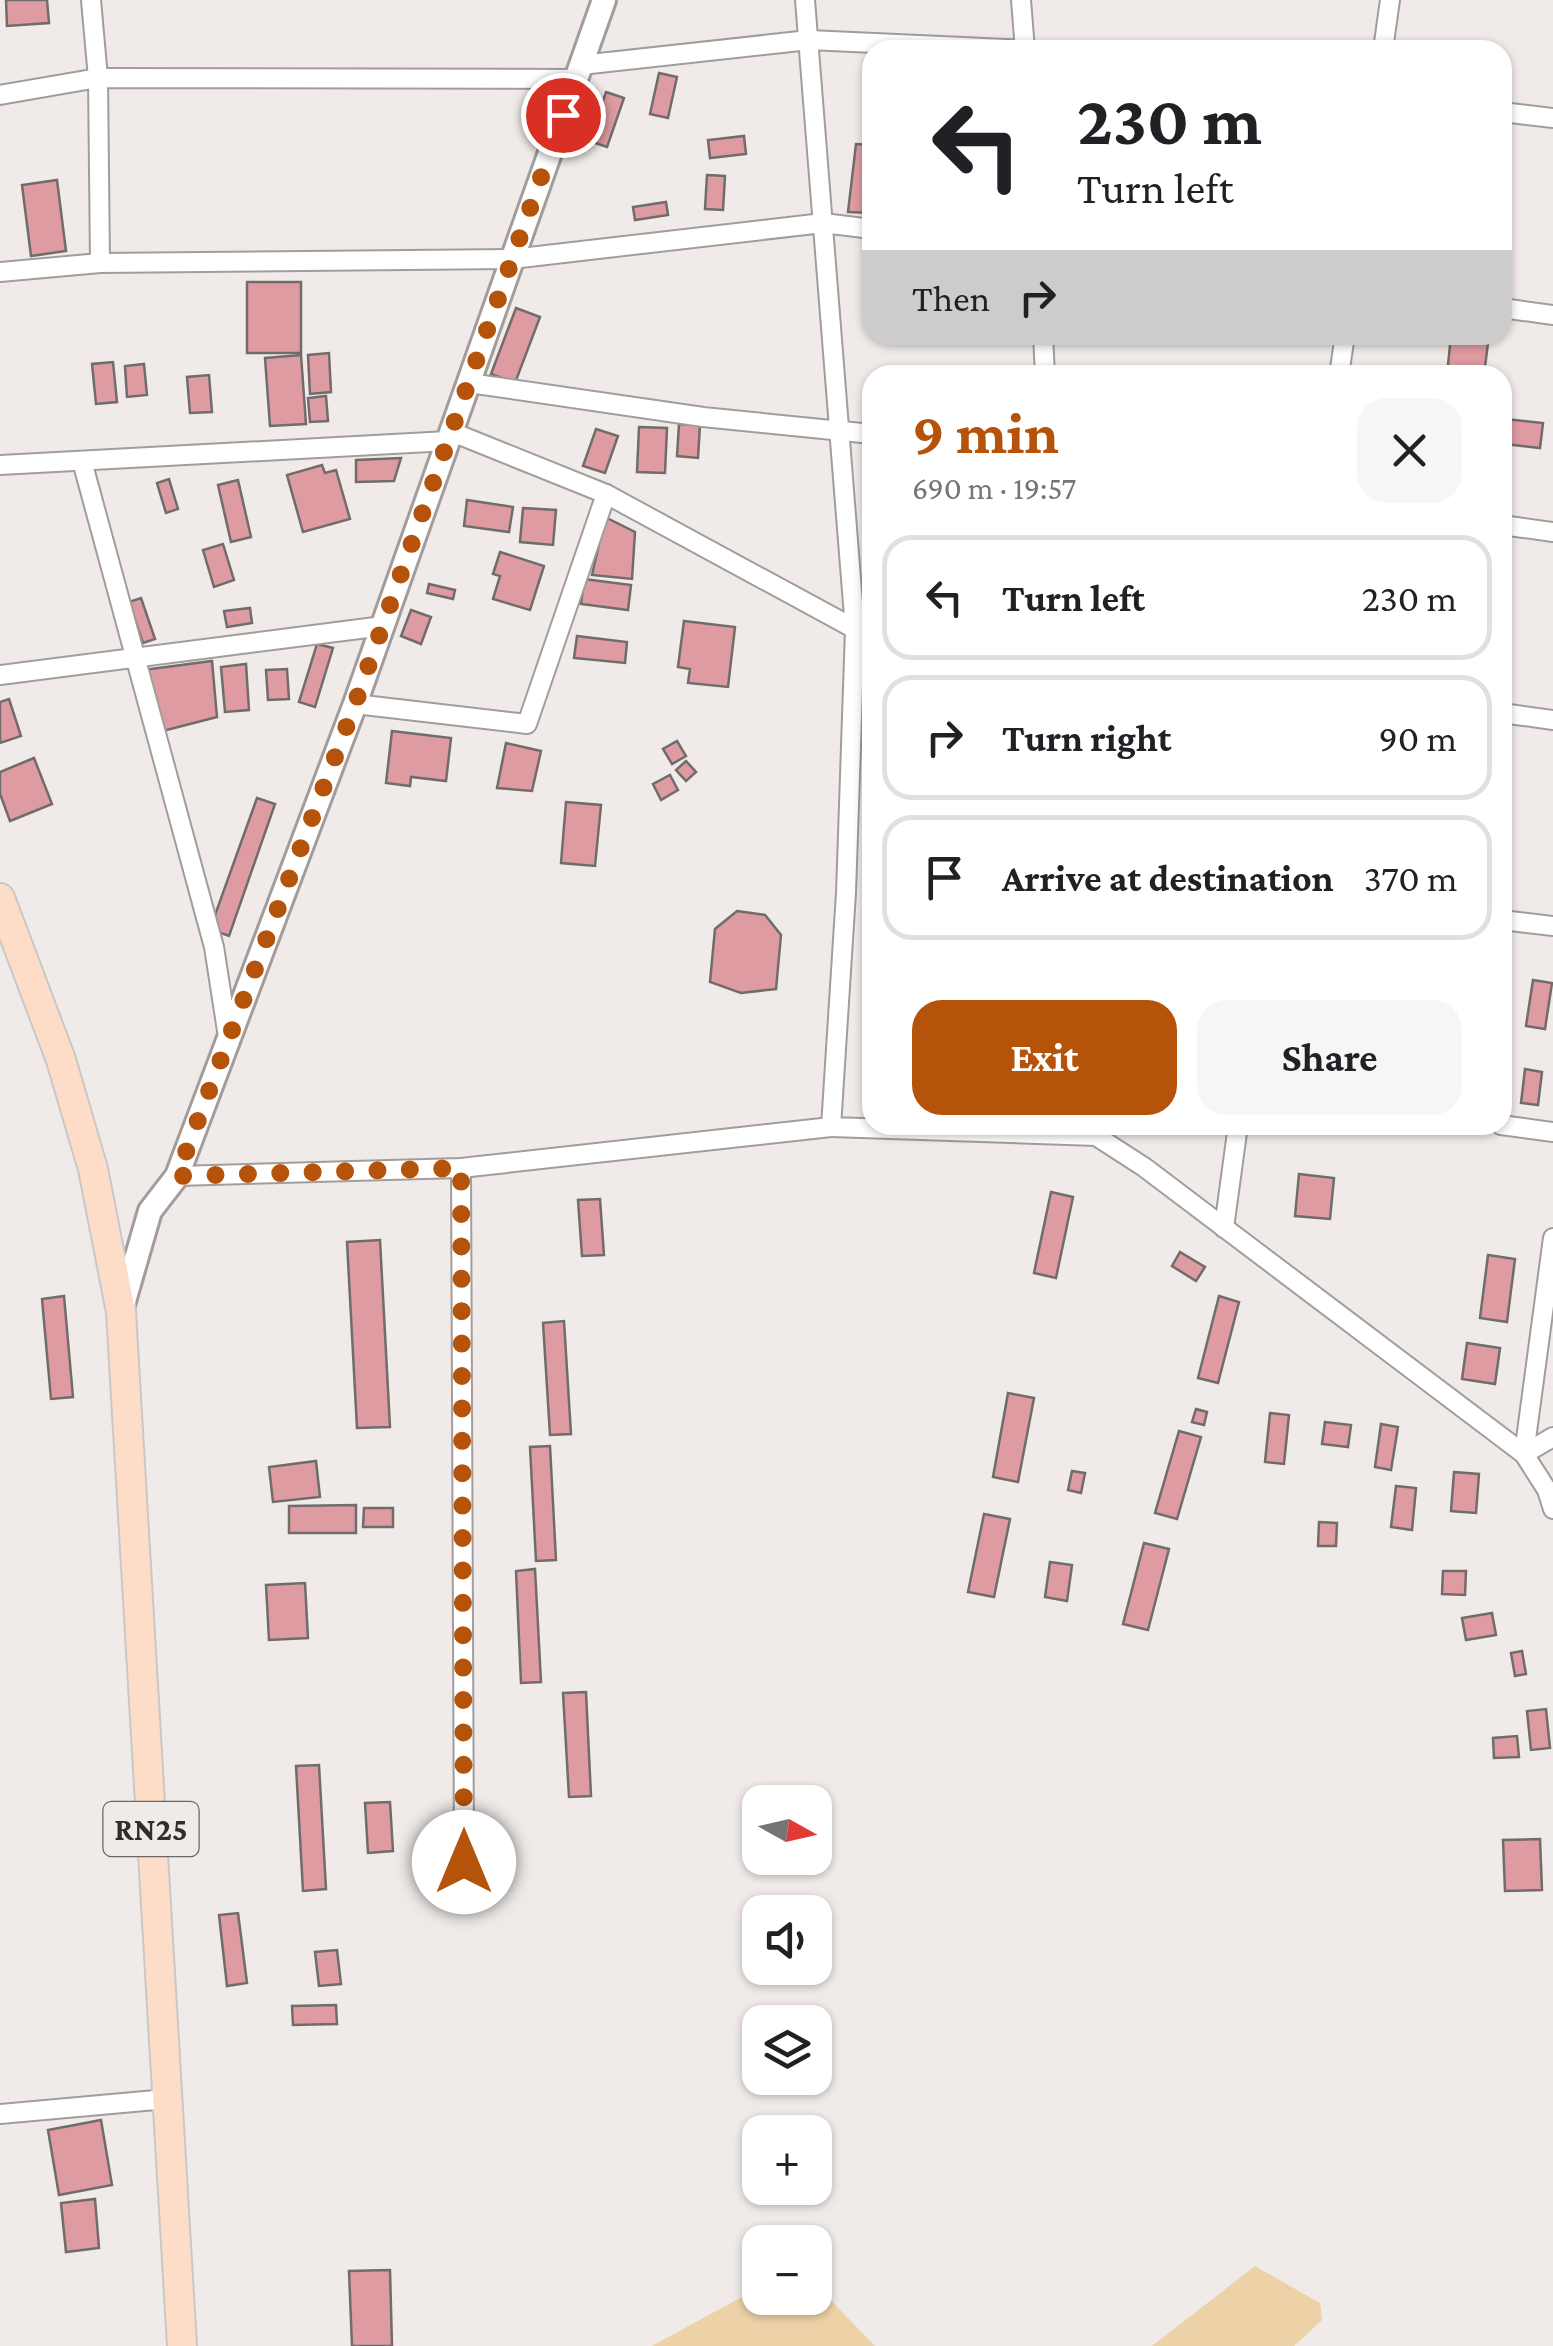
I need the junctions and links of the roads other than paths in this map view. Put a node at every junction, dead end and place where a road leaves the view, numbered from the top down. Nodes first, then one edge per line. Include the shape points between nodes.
1 (92, 0) edge
2 (604, 0) edge
3 (805, 0) edge
4 (1022, 0) edge
5 (1390, 0) edge
6 (808, 40) junction
7 (1024, 40) edge
8 (1384, 40) edge
9 (862, 42) edge
10 (578, 72) junction
11 (98, 78) junction
12 (0, 96) edge
13 (1512, 113) edge
14 (1553, 118) edge
15 (823, 223) junction
16 (862, 229) edge
17 (512, 259) junction
18 (100, 263) junction
19 (0, 272) edge
20 (1512, 309) edge
21 (1553, 315) edge
22 (469, 384) junction
23 (840, 430) junction
24 (862, 433) edge
25 (450, 436) junction
26 (82, 461) junction
27 (0, 466) edge
28 (606, 494) junction
29 (1512, 526) edge
30 (1553, 532) edge
31 (862, 613) edge
32 (383, 626) junction
33 (862, 629) edge
34 (135, 658) junction
35 (862, 659) edge
36 (0, 675) edge
37 (355, 704) junction
38 (1512, 714) edge
39 (1553, 720) edge
40 (0, 898) edge
41 (1512, 921) edge
42 (1553, 926) edge
43 (228, 1037) junction
44 (1512, 1126) edge
45 (831, 1127) junction
46 (862, 1127) edge
47 (1553, 1132) edge
48 (1101, 1135) edge
49 (1237, 1135) edge
50 (461, 1168) junction
51 (177, 1176) junction
52 (1224, 1228) junction
53 (1553, 1238) edge
54 (121, 1312) junction
55 (1553, 1437) edge
56 (1524, 1454) junction
57 (1553, 1509) edge
58 (464, 1862) dead end
59 (167, 2099) junction
60 (0, 2114) edge
61 (182, 2346) edge

1 - 11 street
2 - 10 main road
3 - 6 street
4 - 7 street
5 - 8 street
6 - 9 street
6 - 10 street
6 - 15 street
10 - 11 street
10 - 17 main road
11 - 12 street
11 - 18 street
13 - 14 street
15 - 16 street
15 - 17 street
15 - 23 street
17 - 18 street
17 - 22 main road
18 - 19 street
20 - 21 street
22 - 23 street
22 - 25 main road
23 - 24 street
23 - 31 street
25 - 26 street
25 - 28 street
25 - 32 main road
26 - 27 street
26 - 34 street
28 - 33 street
28 - 37 street via 526,724
29 - 30 street
32 - 34 street
32 - 37 main road
34 - 36 street
34 - 43 street via 214,948
35 - 45 street
37 - 43 main road
38 - 39 street
40 - 54 main road, RN25 via 72,1096
41 - 42 street
43 - 51 main road
44 - 47 street
45 - 46 street
45 - 50 street
48 - 52 street
49 - 52 street
50 - 51 street
50 - 58 street
51 - 54 main road via 150,1212
52 - 56 street
53 - 56 street
54 - 59 main road, RN25
55 - 56 street
56 - 57 street
59 - 60 street
59 - 61 main road, RN25

